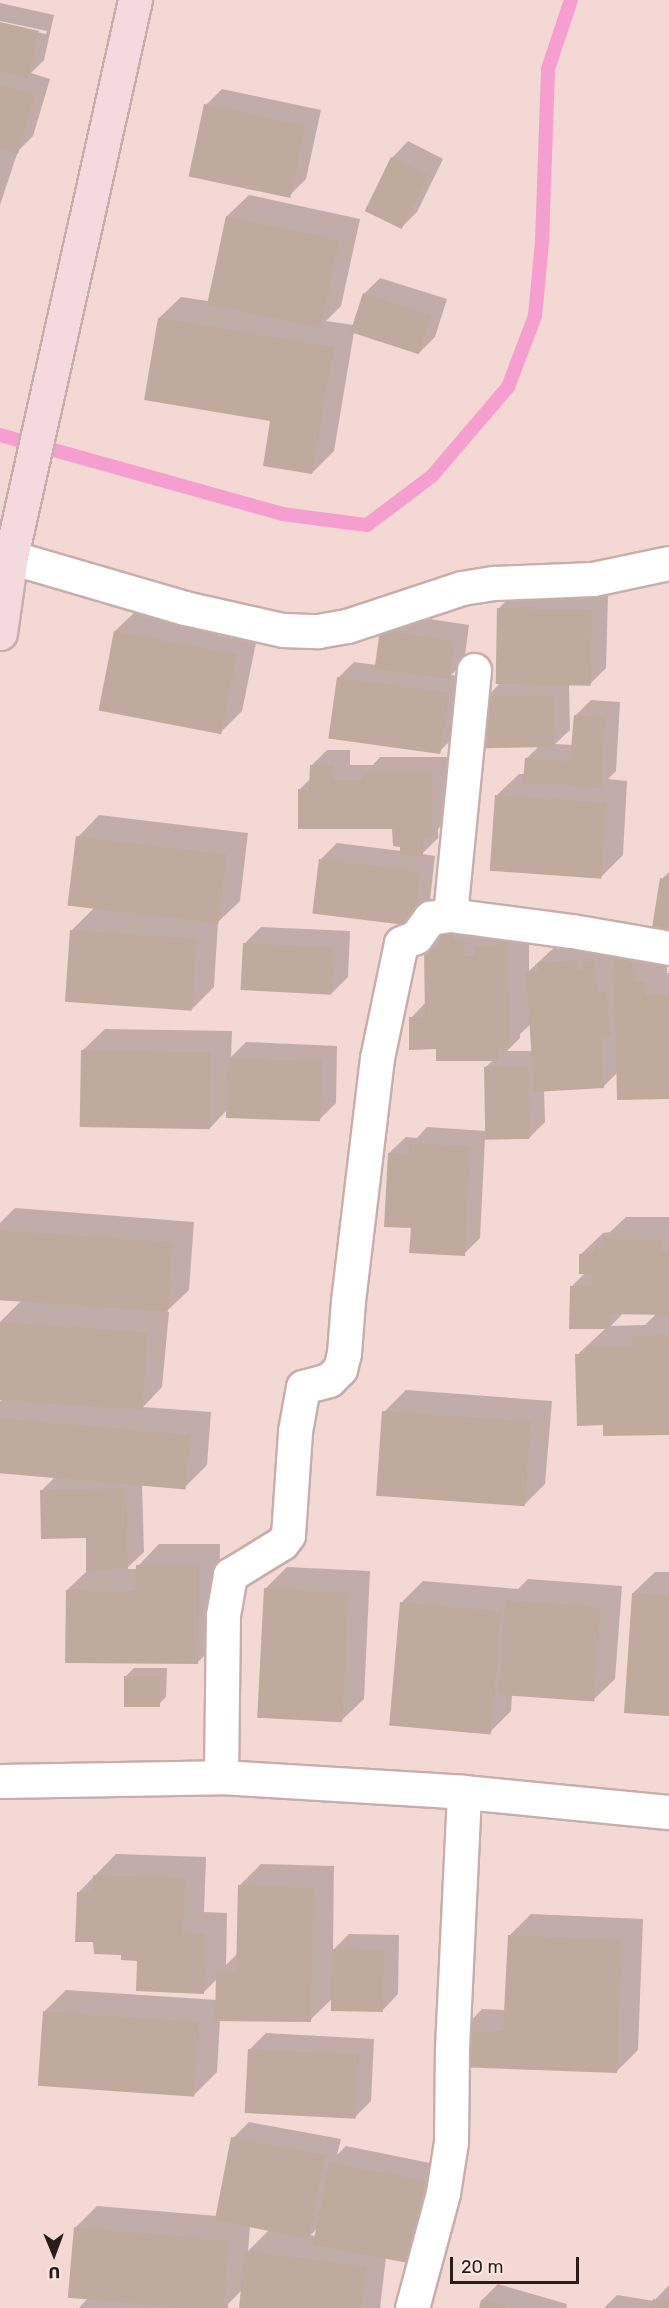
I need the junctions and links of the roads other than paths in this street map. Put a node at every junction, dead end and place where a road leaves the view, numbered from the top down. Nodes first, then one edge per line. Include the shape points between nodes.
1 (135, 0) edge
2 (6, 555) edge
3 (669, 563) edge
4 (0, 633) edge
5 (474, 670) dead end
6 (450, 915) junction
7 (669, 948) edge
8 (221, 1778) junction
9 (0, 1781) edge
10 (464, 1792) junction
11 (669, 1812) edge
12 (412, 2308) edge

1 - 2 street via 28,489
2 - 3 street via 185,608 283,630 318,631 347,626 462,588 593,579
2 - 4 street
5 - 6 street
6 - 7 street
6 - 8 street via 430,918 416,937 402,943 377,1058 344,1353 340,1370 329,1380 303,1387 295,1431 288,1535 282,1543 230,1575 223,1615
8 - 9 street
8 - 10 street
10 - 11 street
10 - 12 street via 451,2142 443,2193

